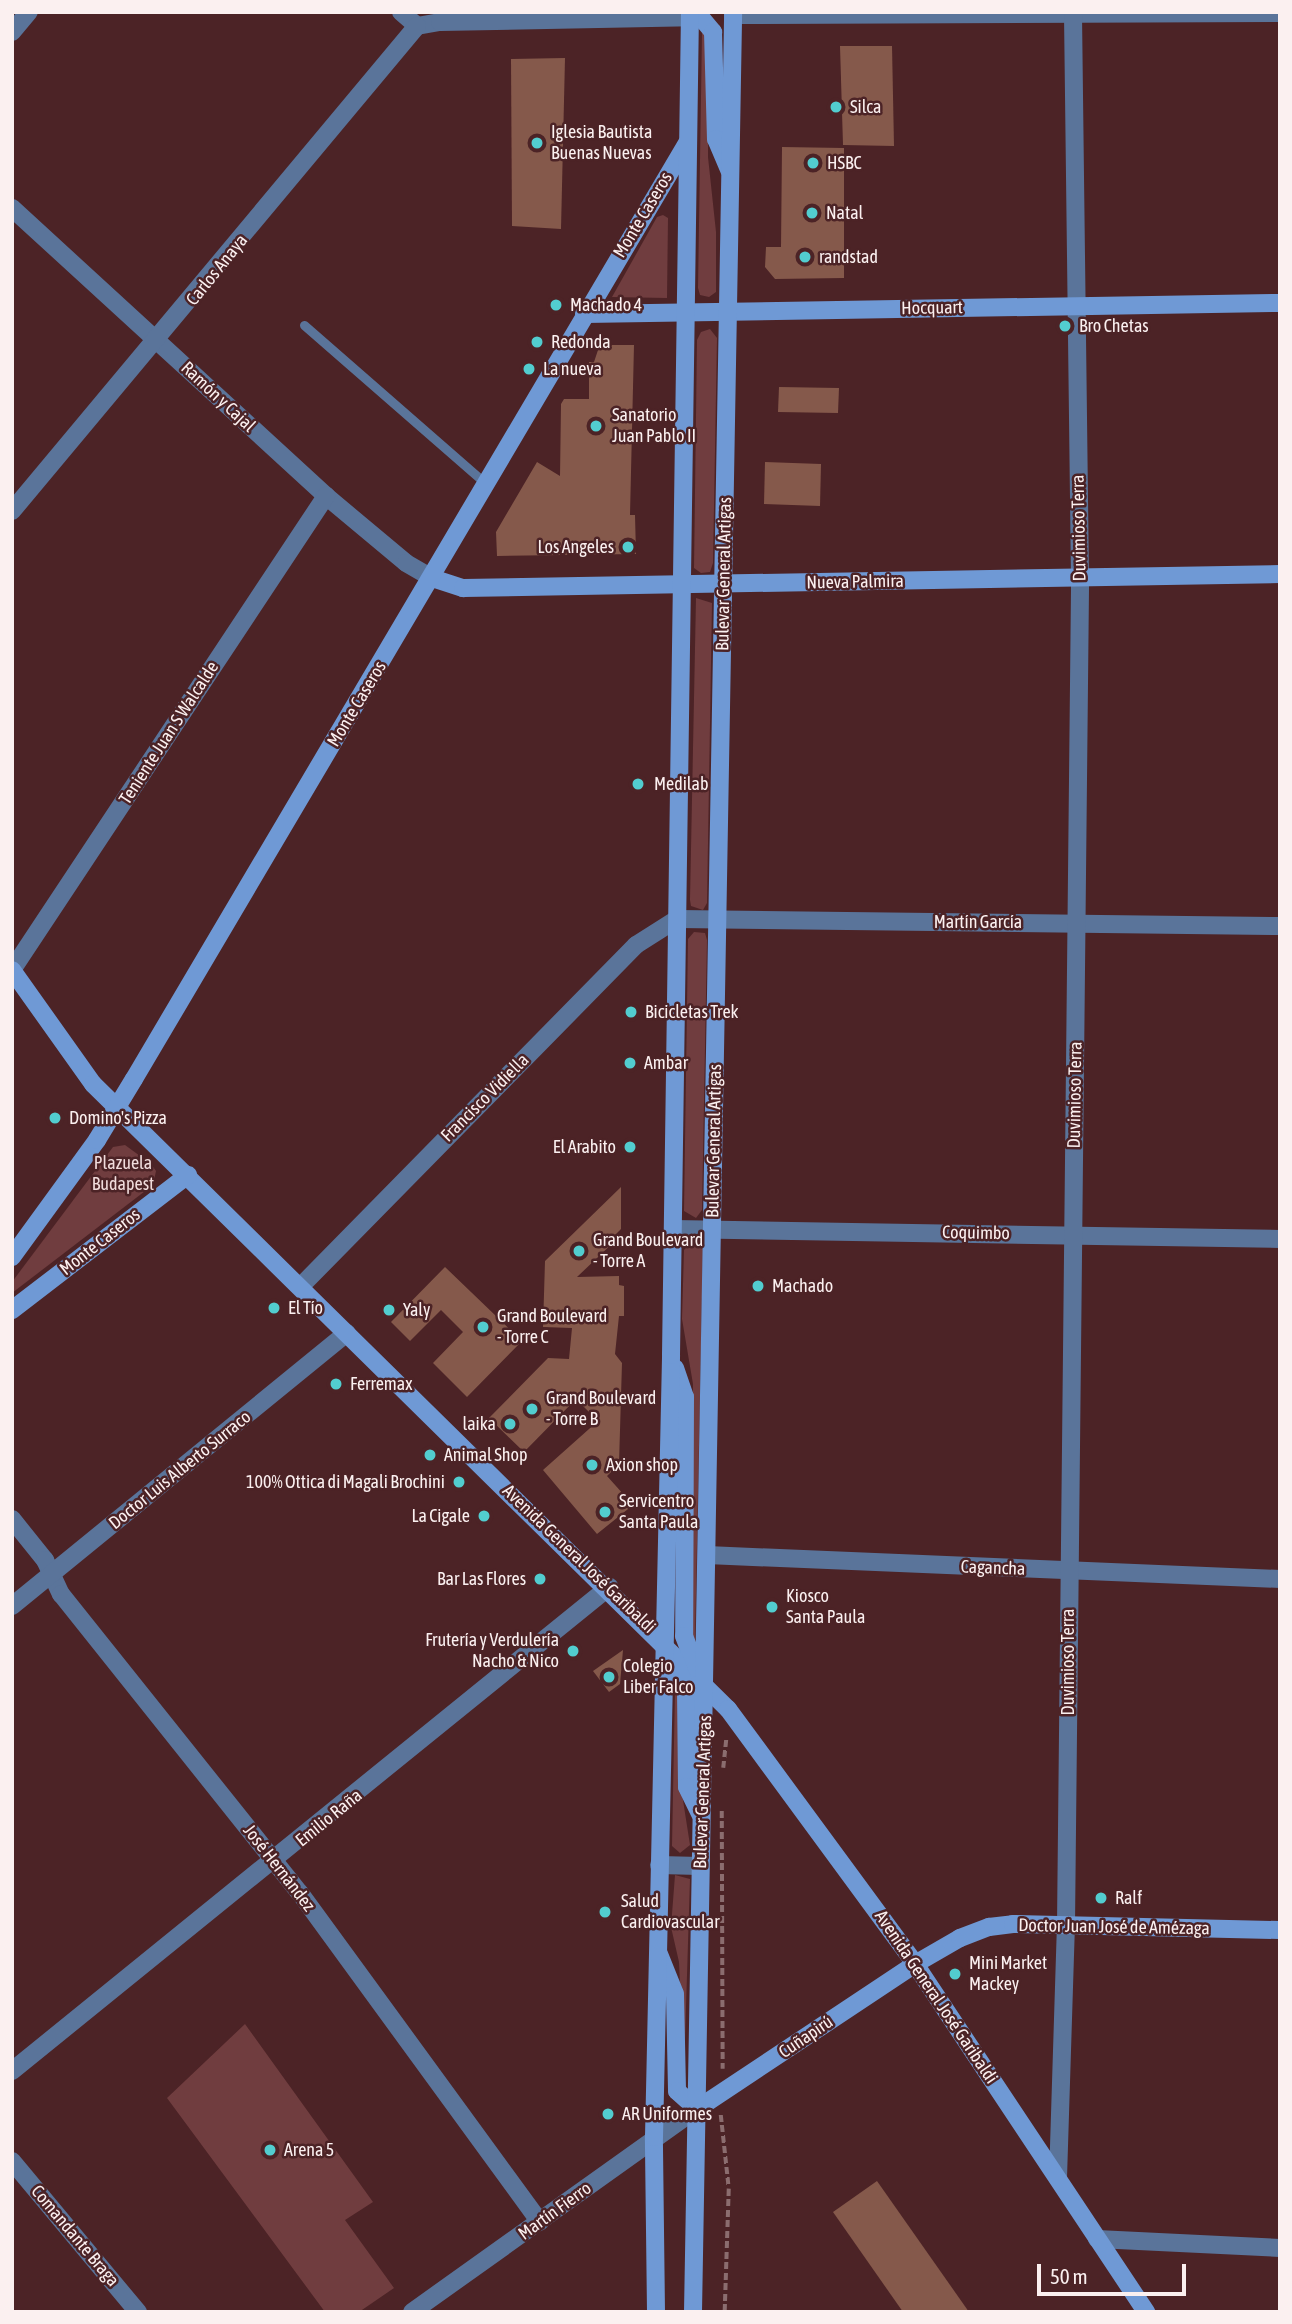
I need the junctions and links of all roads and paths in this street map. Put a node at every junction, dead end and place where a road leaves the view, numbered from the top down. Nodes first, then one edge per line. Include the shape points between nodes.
1 (29, 12) edge
2 (401, 12) edge
3 (1280, 13) edge
4 (733, 14) edge
5 (863, 14) edge
6 (1073, 14) edge
7 (690, 15) edge
8 (417, 26) junction
9 (12, 32) edge
10 (688, 143) junction
11 (732, 177) junction
12 (12, 208) edge
13 (1280, 303) edge
14 (1076, 305) junction
15 (728, 312) junction
16 (684, 313) junction
17 (584, 314) junction
18 (304, 325) dead end
19 (158, 342) junction
20 (486, 484) junction
21 (326, 496) junction
22 (12, 511) edge
23 (1280, 574) edge
24 (432, 578) junction
25 (1080, 579) junction
26 (680, 584) junction
27 (724, 584) junction
28 (677, 919) junction
29 (719, 920) junction
30 (1077, 922) junction
31 (1280, 926) edge
32 (12, 970) edge
33 (118, 1106) junction
34 (188, 1175) junction
35 (673, 1229) junction
36 (712, 1230) junction
37 (1074, 1235) junction
38 (1280, 1239) edge
39 (12, 1257) edge
40 (301, 1286) junction
41 (12, 1310) edge
42 (347, 1333) junction
43 (671, 1355) junction
44 (12, 1519) edge
45 (707, 1555) junction
46 (1069, 1571) junction
47 (51, 1574) junction
48 (1280, 1579) edge
49 (609, 1587) junction
50 (12, 1606) edge
51 (665, 1643) junction
52 (707, 1686) junction
53 (728, 1709) junction
54 (722, 1777) dead end
55 (722, 1804) dead end
56 (701, 1817) junction
57 (275, 1862) junction
58 (659, 1865) junction
59 (700, 1866) junction
60 (1066, 1925) junction
61 (1280, 1930) edge
62 (656, 1948) junction
63 (915, 1964) junction
64 (12, 2071) edge
65 (723, 2093) junction
66 (697, 2109) junction
67 (654, 2137) junction
68 (12, 2161) edge
69 (1058, 2178) junction
70 (540, 2222) junction
71 (1097, 2239) junction
72 (1280, 2248) edge
73 (138, 2312) edge
74 (412, 2312) edge
75 (656, 2312) edge
76 (693, 2312) edge
77 (725, 2312) edge
78 (1146, 2312) edge

1 - 9 street
2 - 8 street
3 - 6 street
4 - 5 street
4 - 11 street, Bulevar General Artigas
5 - 6 street
6 - 14 street, Duvimioso Terra
7 - 8 street
7 - 10 street
7 - 11 street via 704,20 713,32 716,139
8 - 19 street, Carlos Anaya
10 - 16 street
10 - 17 street, Monte Caseros
11 - 15 street, Bulevar General Artigas
12 - 19 street, Ramón y Cajal
13 - 14 street, Hocquart
14 - 15 street, Hocquart
14 - 25 street, Duvimioso Terra
15 - 16 street, Hocquart
15 - 27 street, Bulevar General Artigas
16 - 17 street, Hocquart
16 - 26 street
17 - 20 street, Monte Caseros
18 - 20 lane
19 - 21 street, Ramón y Cajal
19 - 22 street, Carlos Anaya
20 - 24 street, Monte Caseros
21 - 24 street, Ramón y Cajal via 406,563
21 - 32 street, Teniente Juan S Walcalde
23 - 25 street, Nueva Palmira
24 - 26 street, Nueva Palmira via 463,588
24 - 33 street, Monte Caseros
25 - 27 street, Nueva Palmira
25 - 30 street, Duvimioso Terra
26 - 27 street, Nueva Palmira
26 - 28 street
27 - 29 street, Bulevar General Artigas
28 - 29 street, Martín García
28 - 35 street
28 - 40 street, Francisco Vidiella via 636,945
29 - 30 street, Martín García
29 - 36 street, Bulevar General Artigas
30 - 31 street, Martín García
30 - 37 street, Duvimioso Terra
32 - 33 street, Avenida General José Garibaldi via 93,1084
33 - 34 street, Avenida General José Garibaldi
33 - 39 street, Monte Caseros
34 - 40 street, Avenida General José Garibaldi
34 - 41 street, Monte Caseros
35 - 36 street, Coquimbo
35 - 43 street
36 - 37 street, Coquimbo
36 - 45 street, Bulevar General Artigas
37 - 38 street, Coquimbo
37 - 46 street, Duvimioso Terra
40 - 42 street, Avenida General José Garibaldi
42 - 47 street, Doctor Luis Alberto Surraco
42 - 49 street, Avenida General José Garibaldi
43 - 51 street
43 - 52 street via 685,1397 684,1636
44 - 47 street, José Hernández
45 - 46 street, Cagancha
45 - 52 street, Bulevar General Artigas
46 - 48 street, Cagancha
46 - 60 street, Duvimioso Terra
47 - 50 street, Doctor Luis Alberto Surraco
47 - 57 street, José Hernández via 61,1594
49 - 51 street, Avenida General José Garibaldi
49 - 57 street, Emilio Raña
51 - 52 street, Avenida General José Garibaldi
51 - 56 street via 686,1689 687,1787
51 - 58 street
52 - 53 street, Avenida General José Garibaldi
52 - 56 street, Bulevar General Artigas
53 - 54 path
53 - 63 street, Avenida General José Garibaldi
55 - 65 path
56 - 59 street, Bulevar General Artigas
57 - 64 street, Emilio Raña
57 - 70 street, José Hernández
58 - 59 street
58 - 62 street
59 - 66 street, Bulevar General Artigas
60 - 61 street, Doctor Juan José de Amézaga
60 - 63 street, Doctor Juan José de Amézaga via 989,1927
60 - 69 street, Duvimioso Terra
62 - 66 street via 676,1994 677,2091
62 - 67 street
63 - 65 street, Cuñapirú
63 - 69 street, Avenida General José Garibaldi
65 - 66 street, Cuñapirú
65 - 77 path via 720,2130 729,2189
66 - 67 street, Martín Fierro
66 - 76 street, Bulevar General Artigas
67 - 70 street, Martín Fierro
67 - 75 street
68 - 73 street, Comandante Braga
69 - 71 street, Avenida General José Garibaldi
70 - 74 street, Martín Fierro
71 - 72 street
71 - 78 street, Avenida General José Garibaldi

